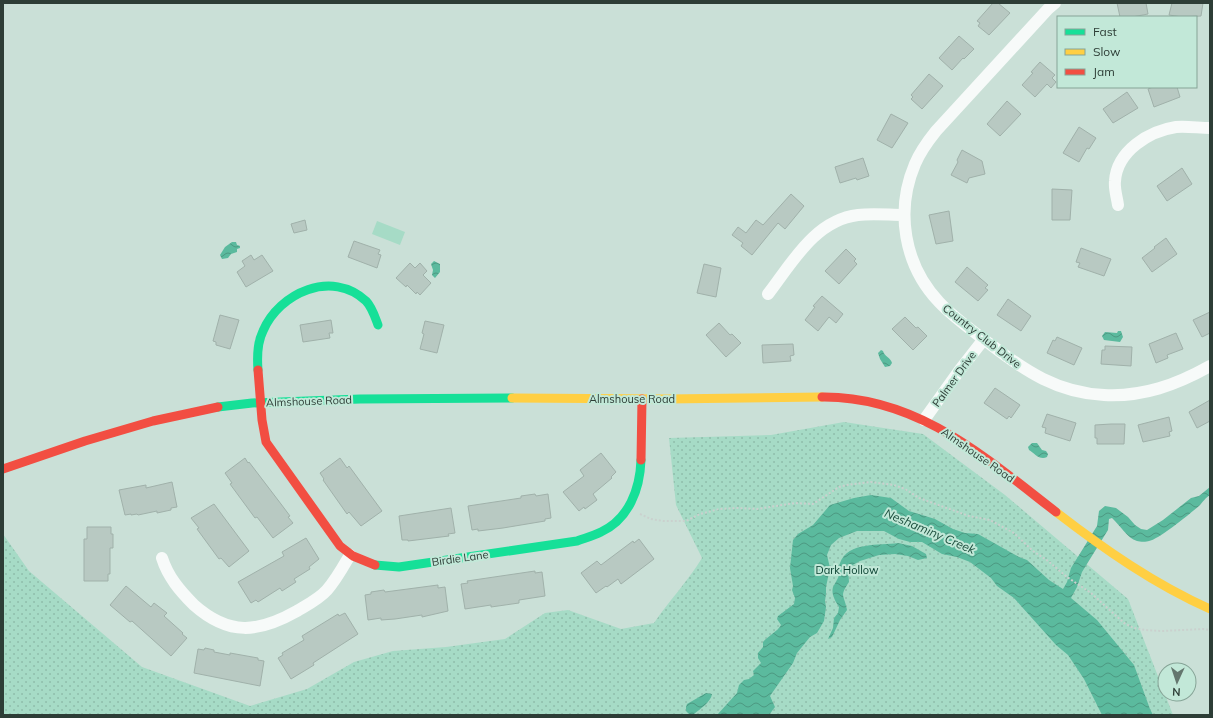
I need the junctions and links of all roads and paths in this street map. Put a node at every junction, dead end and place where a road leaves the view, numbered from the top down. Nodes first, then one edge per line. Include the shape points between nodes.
1 (1055, 3) edge
2 (1210, 128) edge
3 (1118, 205) dead end
4 (904, 215) junction
5 (768, 294) dead end
6 (378, 325) dead end
7 (984, 339) junction
8 (1210, 366) edge
9 (642, 399) junction
10 (260, 402) junction
11 (924, 420) junction
12 (3, 470) edge
13 (639, 513) dead end
14 (350, 555) junction
15 (162, 558) dead end
16 (1210, 609) edge
17 (1210, 630) edge

1 - 4 street, Country Club Drive via 936,131 923,149 909,178
2 - 3 street via 1187,126 1162,130 1139,142 1127,153 1116,174
4 - 5 street via 858,215 834,221 810,240
4 - 7 street, Country Club Drive via 912,260 928,289 939,303
6 - 10 main road, Birdie Lane via 366,301 348,289 330,285 316,286 290,298 270,316 261,336 258,350
7 - 8 street, Country Club Drive via 1041,379 1092,394 1127,395 1152,391 1177,383
7 - 11 street, Palmer Drive
9 - 10 main road, Almshouse Road via 360,399
9 - 11 main road, Almshouse Road via 846,398 879,403
9 - 14 main road, Birdie Lane via 638,489 631,505 612,527 577,541 399,567 365,562
10 - 12 main road, Almshouse Road via 216,407 153,421 84,441
10 - 14 main road, Birdie Lane via 268,445 337,542
11 - 16 main road, Almshouse Road via 951,434 989,460 1071,525 1126,562 1170,590
13 - 17 path via 663,521 686,521 719,509 757,509 795,503 813,504 839,487 871,482 888,483 905,489 919,498 969,516 990,520 1014,533 1033,551 1084,587 1124,623 1134,628 1162,631
14 - 15 street via 321,596 276,622 252,628 219,622 200,610 179,590

